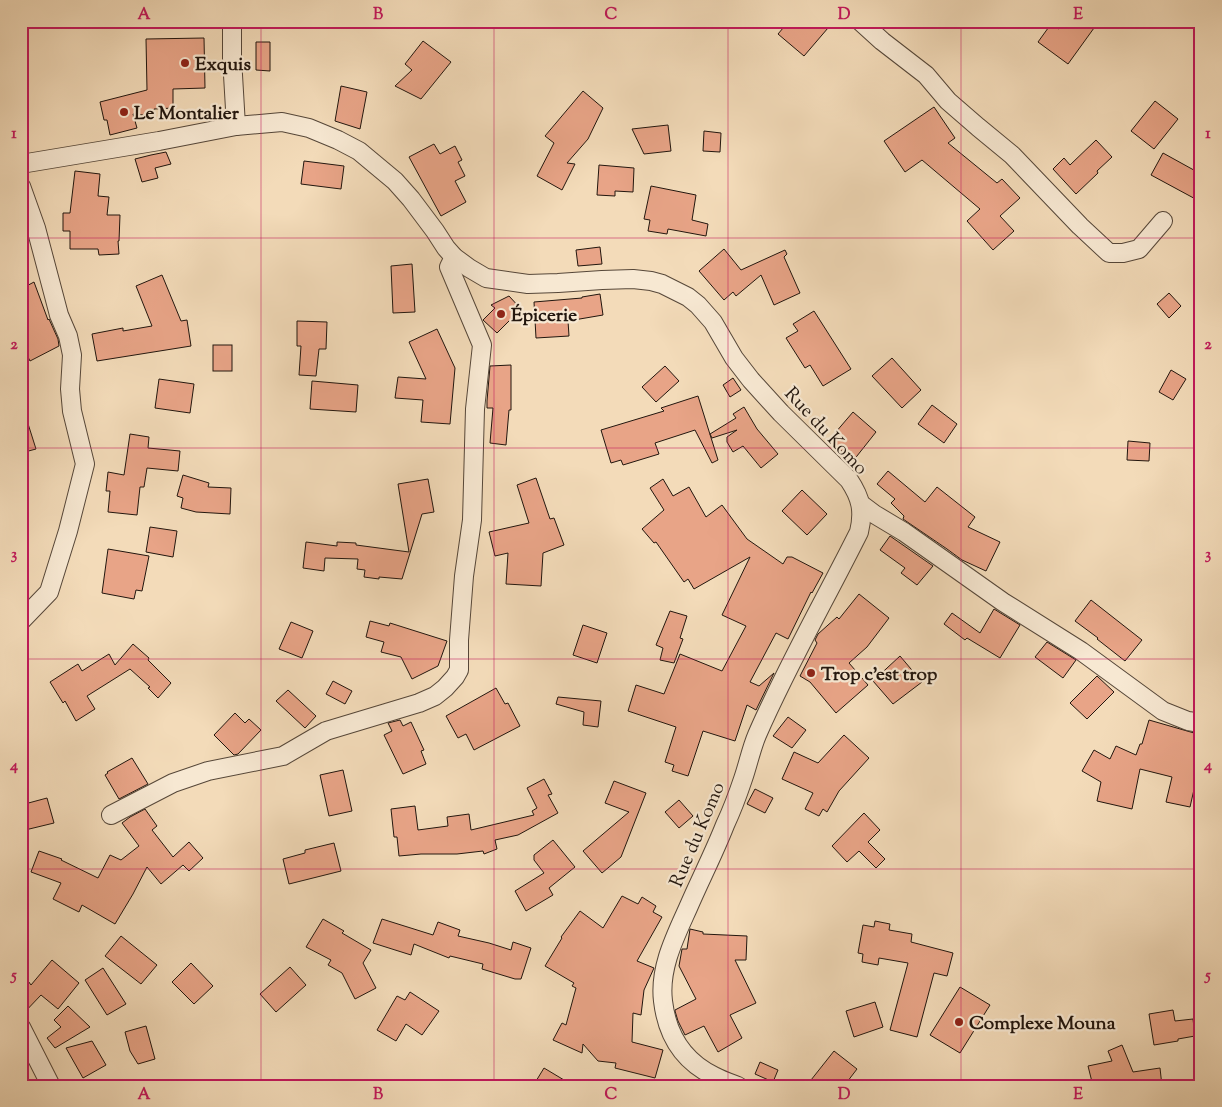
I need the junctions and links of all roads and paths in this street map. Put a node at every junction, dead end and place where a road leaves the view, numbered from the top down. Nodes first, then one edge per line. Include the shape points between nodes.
1 (232, 21) edge
2 (860, 21) edge
3 (236, 126) junction
4 (21, 164) edge
5 (21, 186) edge
6 (1163, 221) dead end
7 (454, 257) junction
8 (862, 505) junction
9 (21, 621) edge
10 (1201, 723) edge
11 (111, 815) dead end
12 (21, 1027) edge
13 (51, 1086) edge
14 (738, 1086) edge

1 - 3 street
2 - 6 street via 926,75 948,101 1012,155 1109,253 1139,249
3 - 4 street, Rue du Komo
3 - 7 street, Rue du Komo via 282,122 309,128 359,151 395,181
5 - 9 street via 70,345 72,411 85,464 49,592
7 - 8 street, Rue du Komo via 486,278 507,282 651,281 688,297 713,322 734,358 781,413 849,480
7 - 11 street via 448,266 482,345 474,409 472,520 464,576 459,670 455,678 435,696 419,703 326,731 282,756 208,771 173,784
8 - 10 street via 1080,651 1163,711
8 - 14 street, Rue du Komo via 859,532 756,738 725,826 665,965 663,1002 669,1026 680,1049 690,1061 714,1077
12 - 13 street

